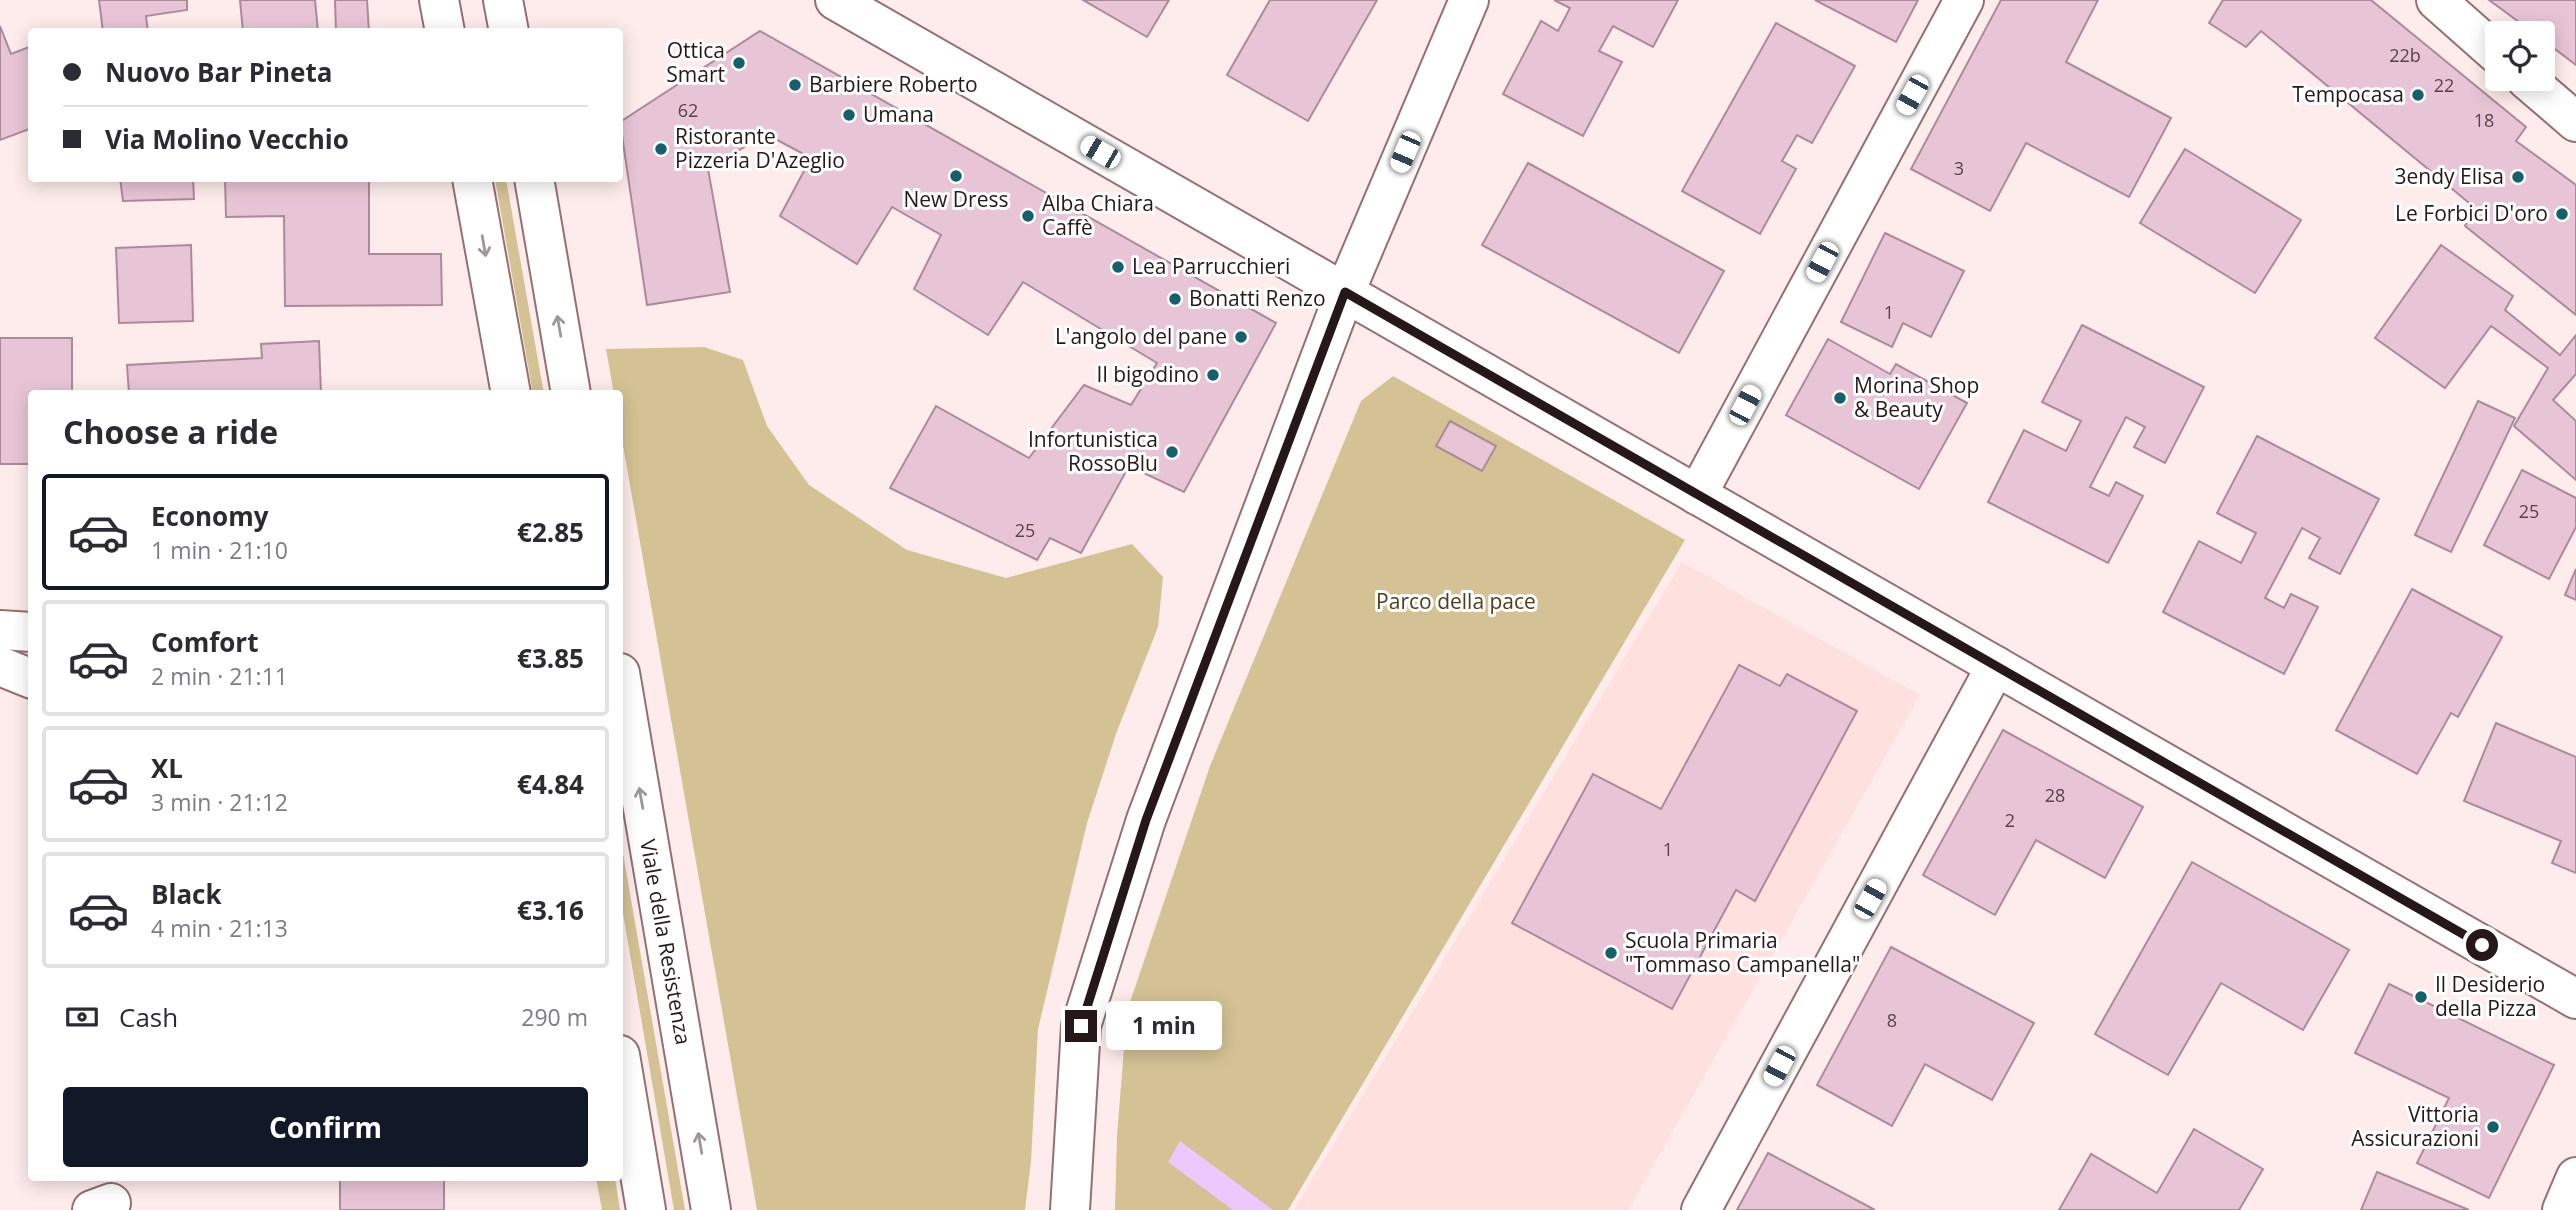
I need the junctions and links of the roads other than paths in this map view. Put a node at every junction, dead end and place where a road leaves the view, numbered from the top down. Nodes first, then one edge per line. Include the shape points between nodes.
1 (439, 0) edge
2 (503, 0) edge
3 (835, 0) edge
4 (1469, 0) edge
5 (1964, 0) edge
6 (2436, 0) edge
7 (444, 28) edge
8 (508, 28) edge
9 (2485, 43) edge
10 (2540, 91) edge
11 (2576, 122) edge
12 (473, 182) edge
13 (535, 182) edge
14 (1345, 292) junction
15 (510, 390) edge
16 (570, 390) edge
17 (1697, 495) junction
18 (0, 630) edge
19 (28, 632) edge
20 (0, 666) edge
21 (1996, 666) junction
22 (28, 677) edge
23 (623, 691) edge
24 (2576, 999) edge
25 (623, 1073) edge
26 (2576, 1177) edge
27 (646, 1210) edge
28 (711, 1210) edge
29 (1070, 1210) edge
30 (1701, 1210) edge
31 (2561, 1210) edge

1 - 7 street
2 - 8 street
3 - 14 street
4 - 14 street
5 - 17 street
6 - 9 street
10 - 11 street
12 -> 15 street
16 -> 13 street
14 - 17 street
14 - 29 street via 1146,820 1081,1026
17 - 21 street
18 - 19 street
20 - 22 street
21 - 24 street
21 - 30 street
28 -> 23 street, Viale della Resistenza
25 - 27 street
26 - 31 street

